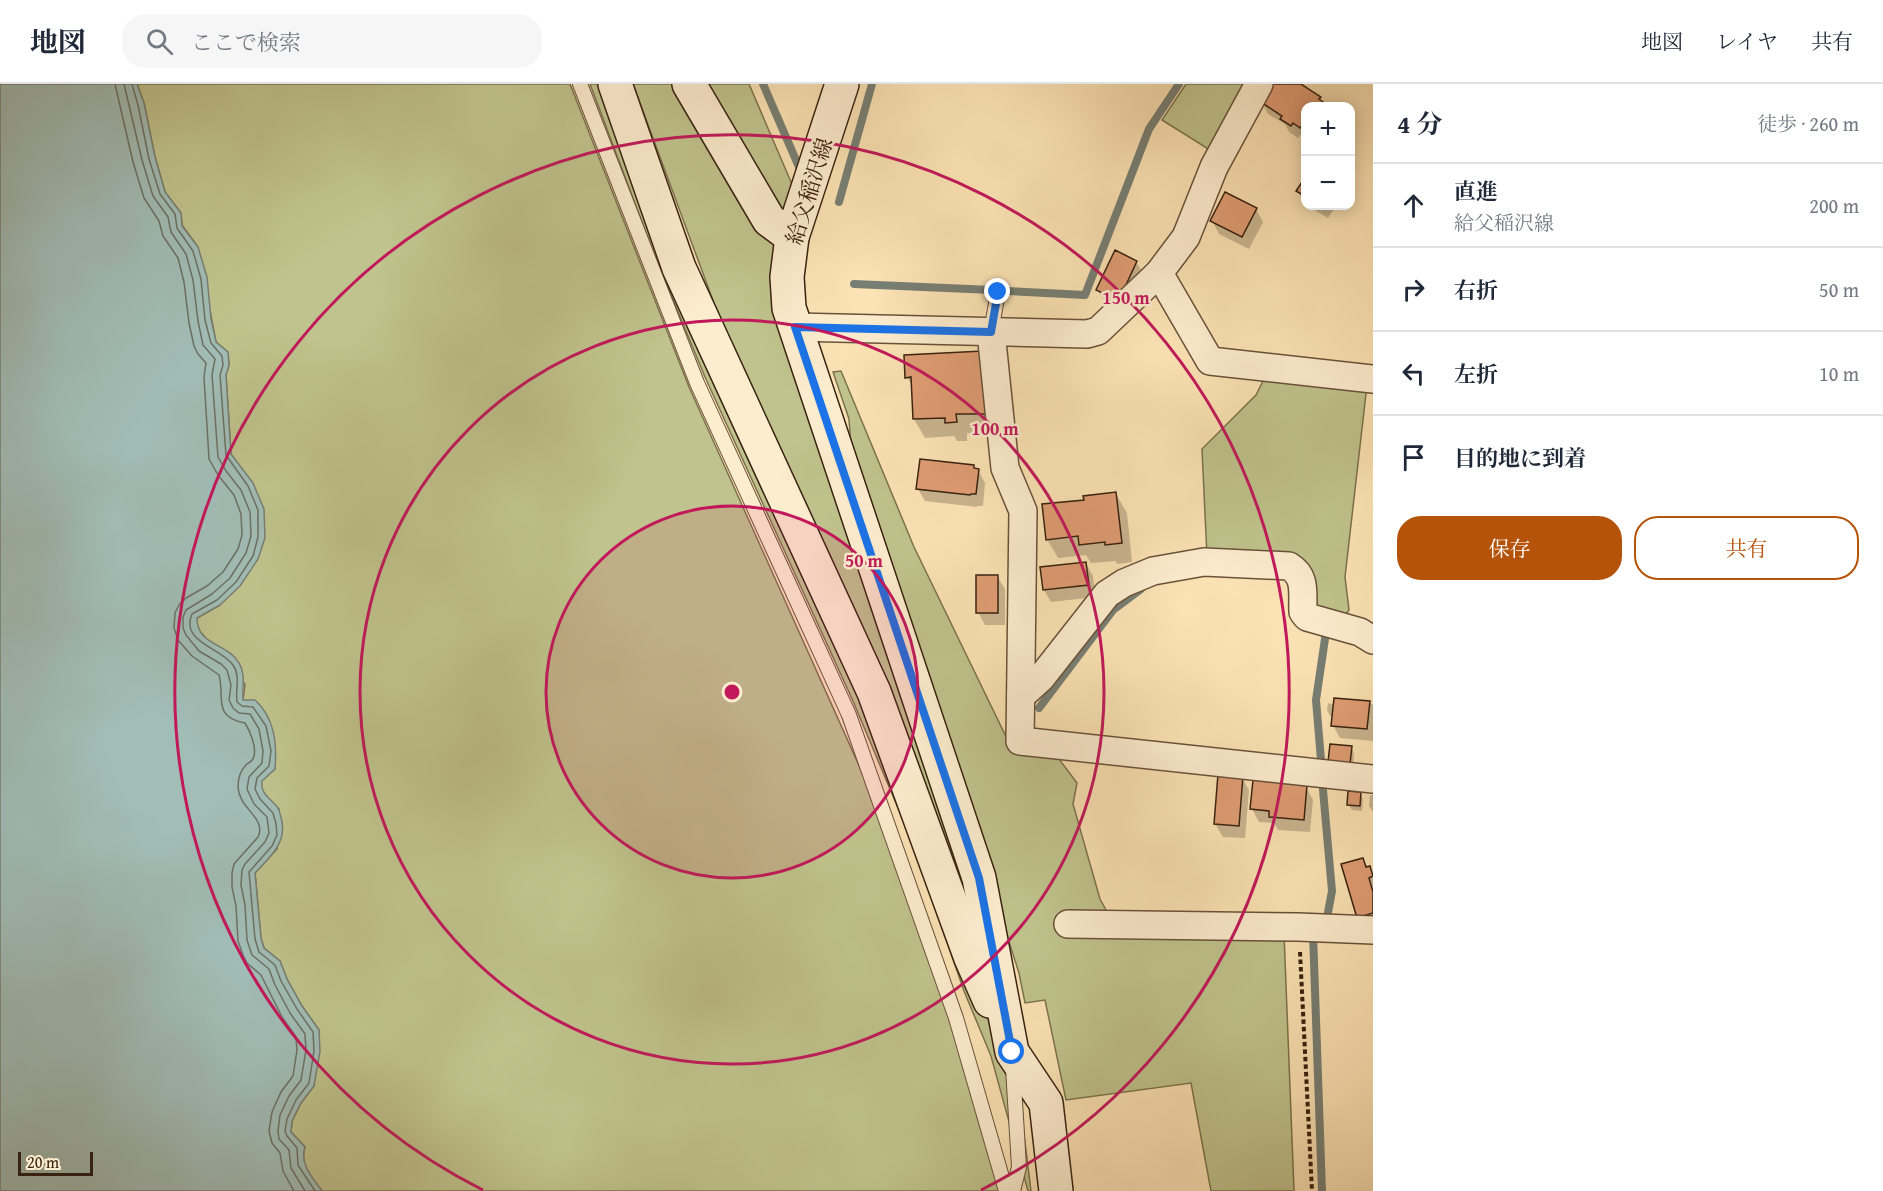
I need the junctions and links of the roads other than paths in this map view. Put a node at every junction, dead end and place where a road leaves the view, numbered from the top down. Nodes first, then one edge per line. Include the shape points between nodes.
1 (580, 84) edge
2 (615, 84) edge
3 (690, 84) edge
4 (842, 84) edge
5 (1259, 84) edge
6 (792, 237) junction
7 (1159, 273) junction
8 (998, 292) dead end
9 (795, 327) junction
10 (991, 332) junction
11 (1373, 379) edge
12 (1373, 640) edge
13 (1021, 696) junction
14 (1373, 779) edge
15 (1068, 924) dead end
16 (1373, 930) edge
17 (1012, 1052) junction
18 (1006, 1191) edge
19 (1014, 1191) edge
20 (1056, 1191) edge

1 - 18 lane via 697,383 849,715 956,1018
2 - 17 street via 679,268 873,692 971,958
3 - 6 street via 769,220
4 - 6 street, 給父稲沢線
5 - 7 street via 1214,167 1186,237
6 - 9 street, 給父稲沢線 via 787,278
7 - 10 street via 1098,331
7 - 11 street via 1210,361
8 - 10 lane
9 - 10 street
9 - 17 street, 給父稲沢線 via 979,878
10 - 13 street via 1005,468 1023,511
12 - 13 street via 1360,632 1307,617 1302,612 1302,580 1289,566 1204,562 1153,572 1107,594 1041,678
13 - 14 street via 1020,741
15 - 16 street
17 - 19 lane via 1019,1167
17 - 20 street, 給父稲沢線 via 1046,1103

